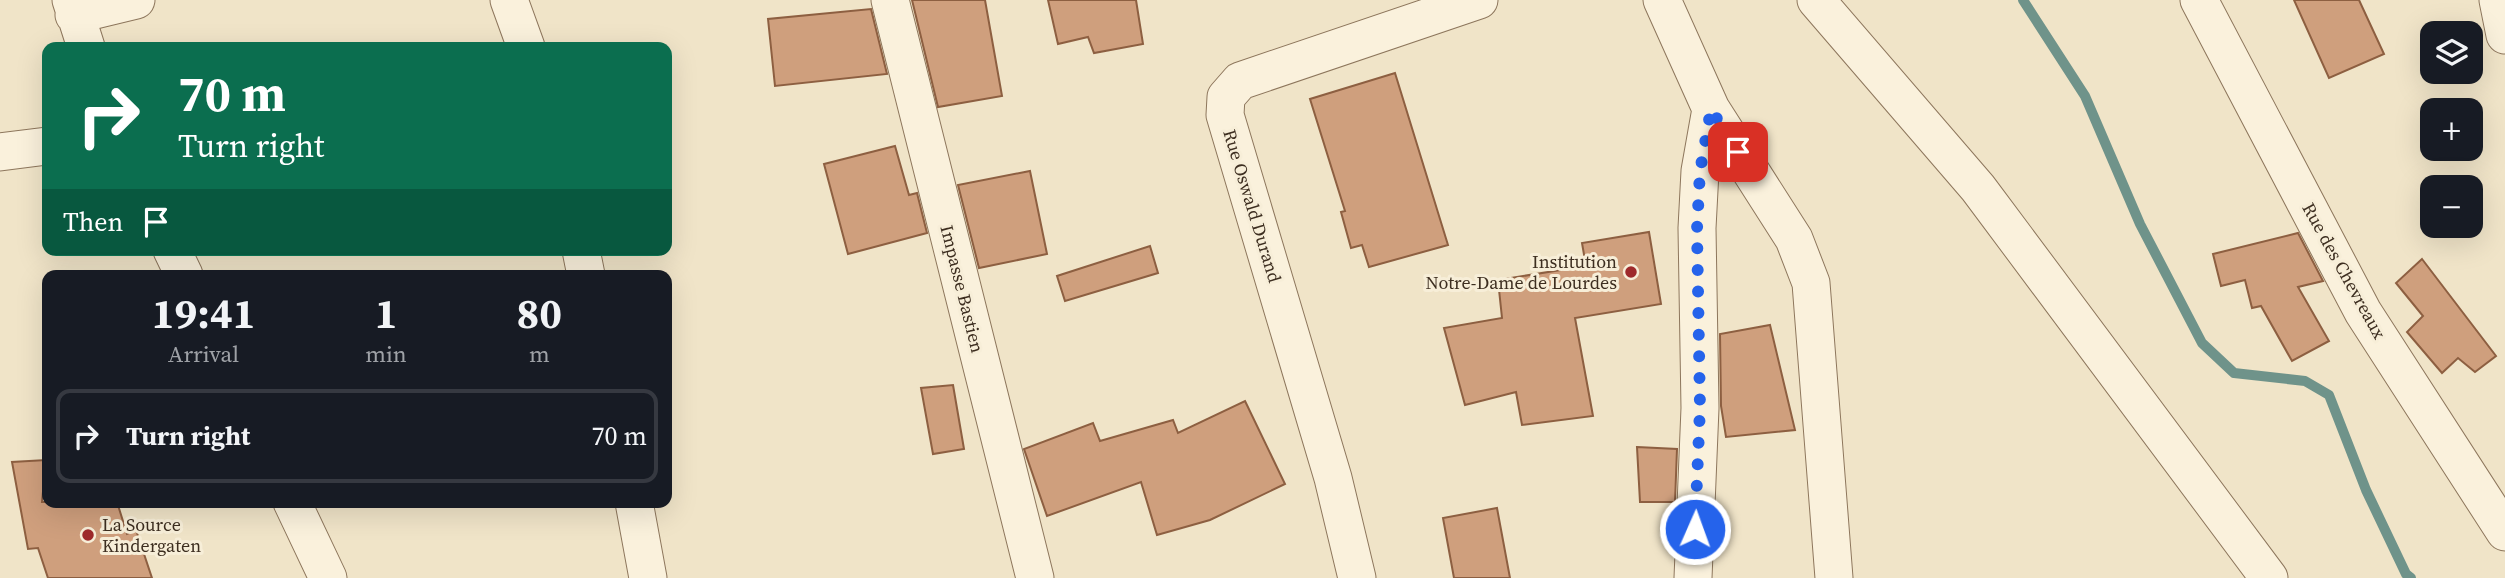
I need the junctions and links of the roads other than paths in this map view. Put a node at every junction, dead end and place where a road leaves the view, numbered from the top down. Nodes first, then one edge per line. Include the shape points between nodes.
1 (136, 0) edge
2 (509, 0) edge
3 (890, 0) edge
4 (1479, 0) edge
5 (1662, 0) edge
6 (1816, 0) edge
7 (2199, 0) edge
8 (2498, 0) edge
9 (77, 21) edge
10 (2505, 35) edge
11 (524, 42) edge
12 (1711, 109) junction
13 (42, 147) edge
14 (0, 152) edge
15 (295, 508) edge
16 (635, 508) edge
17 (2505, 531) edge
18 (328, 578) edge
19 (649, 578) edge
20 (1035, 578) edge
21 (1357, 578) edge
22 (1693, 578) edge
23 (1834, 578) edge
24 (2269, 578) edge

1 - 9 street
2 - 11 street
3 - 20 street, Impasse Bastien
4 - 21 street, Rue Oswald Durand via 1240,81 1226,97 1225,115 1333,478
5 - 12 street
6 - 24 street via 1978,188
7 - 17 street, Rue des Chevreaux via 2363,312
8 - 10 street
12 - 22 street via 1700,171 1697,229 1700,408
12 - 23 street via 1794,239 1811,283
13 - 14 street
15 - 18 street
16 - 19 street

